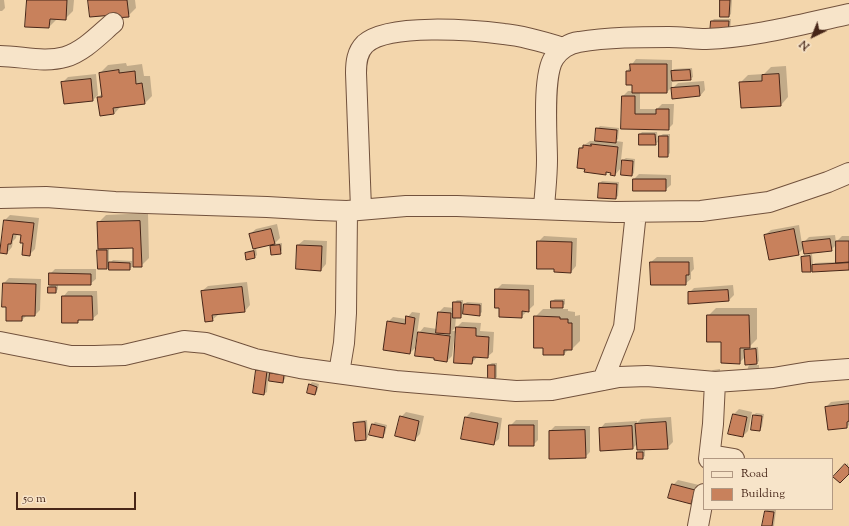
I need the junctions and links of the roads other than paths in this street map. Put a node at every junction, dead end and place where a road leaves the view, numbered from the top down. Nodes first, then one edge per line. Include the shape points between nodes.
1 (849, 14) edge
2 (113, 23) dead end
3 (563, 48) junction
4 (0, 56) edge
5 (849, 173) edge
6 (0, 198) edge
7 (544, 208) junction
8 (354, 210) junction
9 (636, 212) junction
10 (0, 342) edge
11 (849, 369) edge
12 (339, 373) junction
13 (603, 380) junction
14 (714, 382) junction
15 (709, 457) edge
16 (722, 458) edge
17 (703, 499) edge
18 (698, 526) edge

1 - 3 street via 745,35 706,38 627,38 577,42
2 - 4 street via 77,52 65,57 34,59
3 - 7 street via 548,70
3 - 8 street via 505,34 470,30 389,33 364,45 358,55 356,73
5 - 9 street via 769,202 701,211
6 - 8 street via 46,197 115,202
7 - 8 street via 406,206
7 - 9 street
8 - 12 street via 344,343
9 - 13 street via 624,327
10 - 12 street via 71,356 124,355 184,341 206,343 255,359
11 - 14 street
12 - 13 street via 404,382 516,391 552,390
13 - 14 street via 647,376
14 - 15 street
15 - 16 street
17 - 18 street

